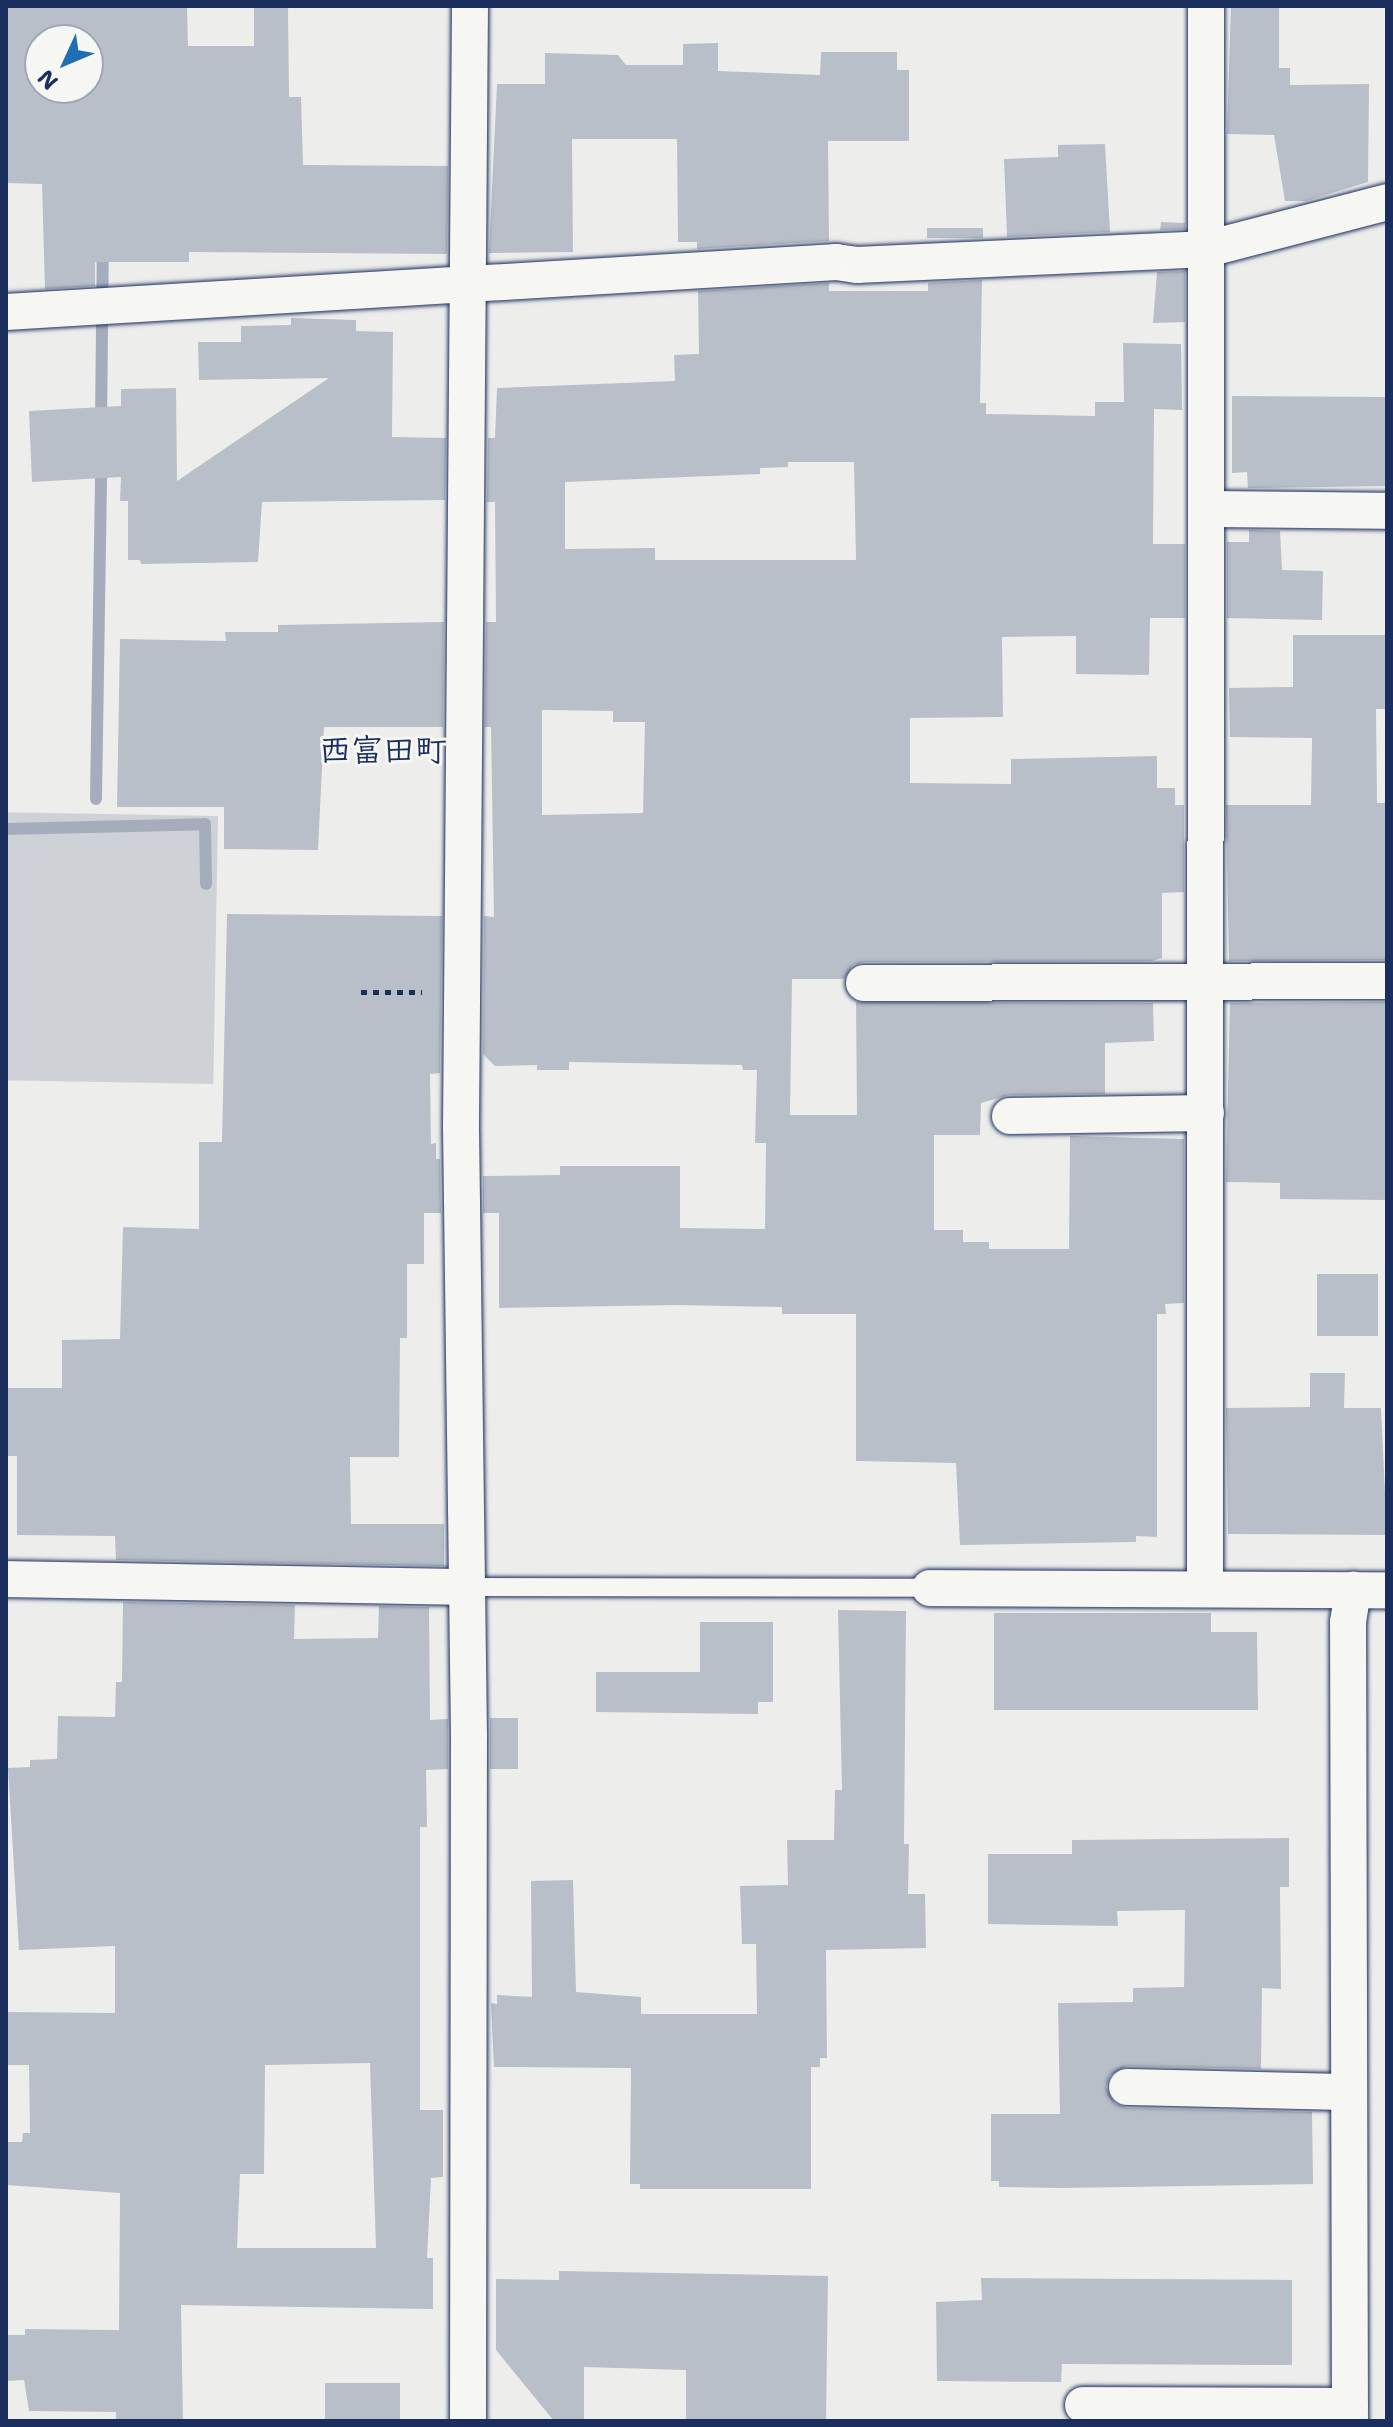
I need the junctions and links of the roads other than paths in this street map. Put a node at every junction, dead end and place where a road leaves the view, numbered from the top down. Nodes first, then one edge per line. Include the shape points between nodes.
1 (470, 6) edge
2 (1206, 6) edge
3 (1387, 202) edge
4 (1207, 249) junction
5 (471, 283) junction
6 (6, 312) edge
7 (1207, 509) junction
8 (1387, 511) edge
9 (1206, 979) junction
10 (1387, 981) edge
11 (864, 983) dead end
12 (1206, 1113) junction
13 (1010, 1116) dead end
14 (6, 1579) edge
15 (468, 1587) junction
16 (1205, 1587) junction
17 (930, 1588) joint
18 (1370, 1590) edge
19 (1127, 2087) dead end
20 (1347, 2092) junction
21 (1083, 2405) dead end
22 (1350, 2414) edge
23 (468, 2421) edge

1 - 5 street
2 - 4 street
3 - 4 street
4 - 5 street
4 - 7 street
5 - 6 street
5 - 15 street via 463,992
7 - 8 street
7 - 9 street
9 - 10 street
9 - 11 street
9 - 12 street
12 - 13 street
12 - 16 street
14 - 15 street
15 - 17 lane
15 - 23 street
16 - 17 street
16 - 18 street
18 - 20 street via 1348,1622
19 - 20 street
20 - 22 street
21 - 22 street

